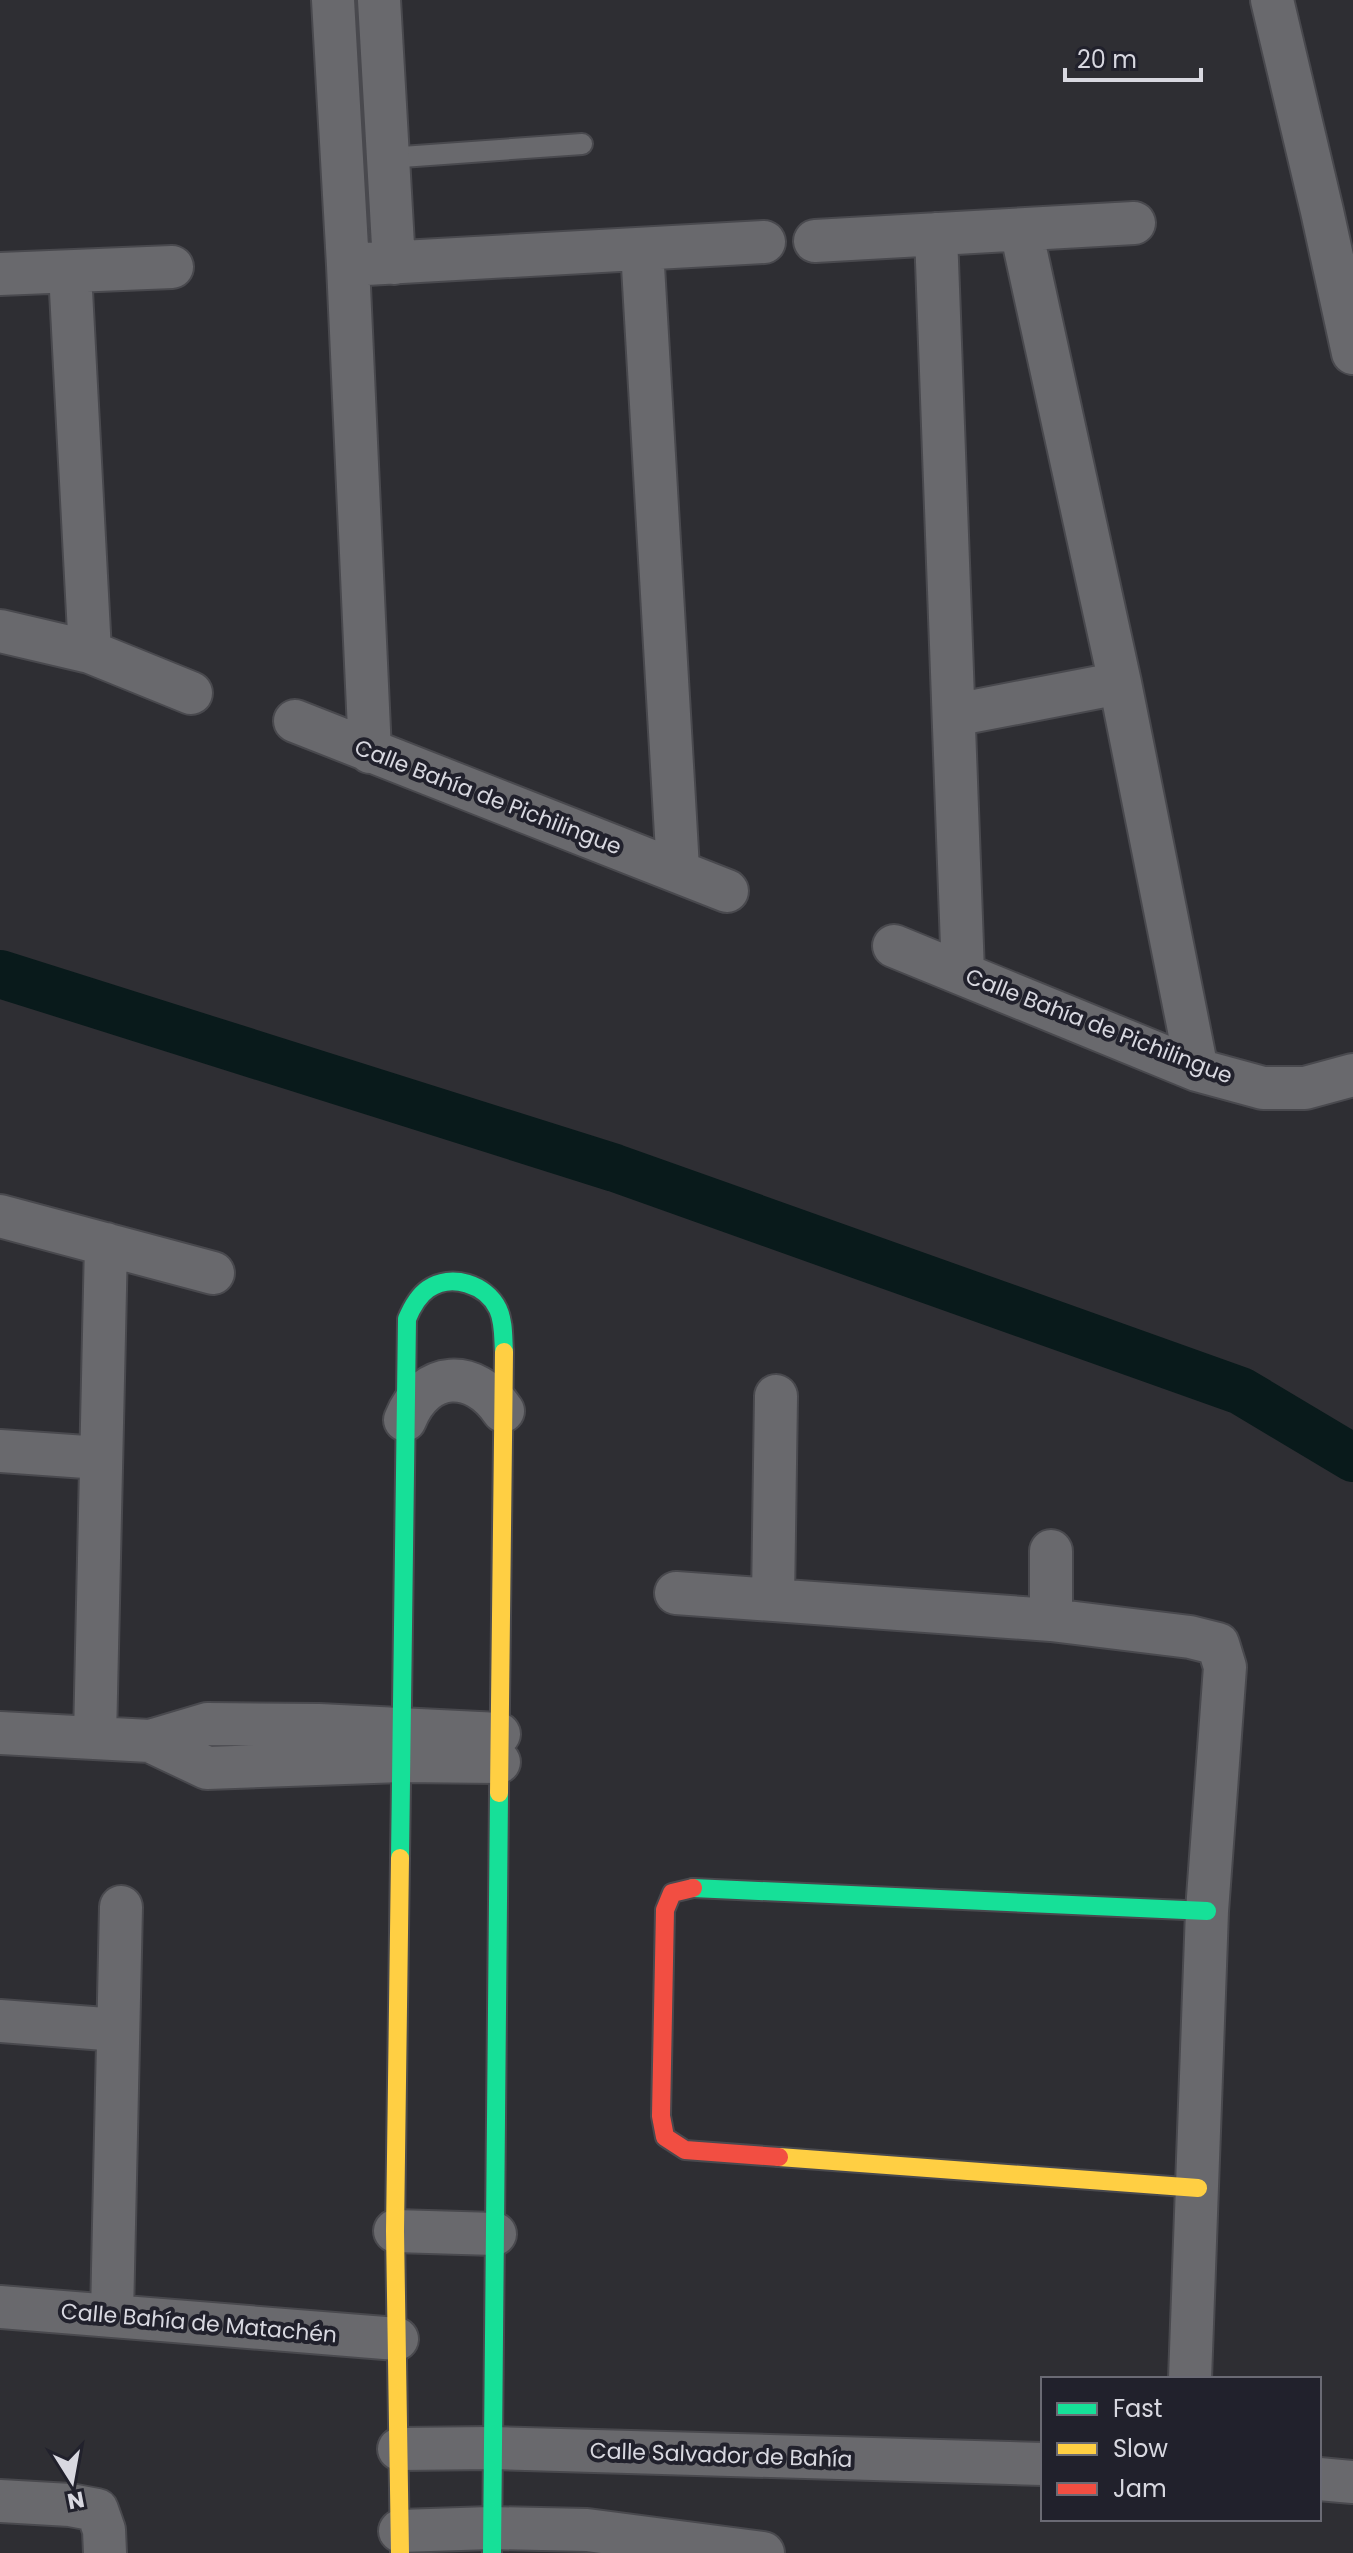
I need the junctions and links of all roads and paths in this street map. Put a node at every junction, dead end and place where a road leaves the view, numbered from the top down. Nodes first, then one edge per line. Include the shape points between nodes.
1 (333, 0) edge
2 (379, 0) edge
3 (1272, 0) edge
4 (582, 144) dead end
5 (388, 158) junction
6 (1134, 223) dead end
7 (1339, 227) edge
8 (1021, 230) junction
9 (936, 234) junction
10 (815, 241) dead end
11 (764, 242) dead end
12 (642, 249) junction
13 (394, 263) junction
14 (348, 265) junction
15 (172, 267) dead end
16 (70, 272) junction
17 (0, 274) edge
18 (1353, 353) edge
19 (0, 631) edge
20 (90, 652) junction
21 (1120, 683) junction
22 (191, 693) dead end
23 (954, 715) junction
24 (295, 721) dead end
25 (370, 752) junction
26 (678, 869) junction
27 (727, 891) dead end
28 (894, 946) dead end
29 (963, 973) junction
30 (1197, 1070) junction
31 (1353, 1075) edge
32 (0, 1216) edge
33 (106, 1244) junction
34 (213, 1273) dead end
35 (776, 1396) dead end
36 (503, 1411) junction
37 (405, 1420) junction
38 (0, 1451) edge
39 (100, 1458) junction
40 (1051, 1551) dead end
41 (676, 1593) dead end
42 (773, 1600) junction
43 (1051, 1620) junction
44 (0, 1733) edge
45 (95, 1738) junction
46 (401, 1746) junction
47 (499, 1748) junction
48 (121, 1907) dead end
49 (1207, 1911) junction
50 (0, 2021) edge
51 (118, 2030) junction
52 (1198, 2188) junction
53 (395, 2231) junction
54 (495, 2234) junction
55 (0, 2307) edge
56 (112, 2315) junction
57 (397, 2339) junction
58 (1190, 2377) edge
59 (493, 2448) junction
60 (399, 2449) junction
61 (1041, 2464) edge
62 (1321, 2479) edge
63 (1353, 2482) edge
64 (0, 2501) edge
65 (492, 2541) edge
66 (400, 2542) edge
67 (105, 2553) edge
68 (763, 2553) edge

1 - 14 street
2 - 5 street
3 - 7 street
4 - 5 lane
5 - 13 street
6 - 8 street
7 - 18 street
8 - 9 street
8 - 21 street
9 - 10 street
9 - 23 street
11 - 12 street
12 - 13 street
12 - 26 street
13 - 14 street
14 - 25 street
15 - 16 street
16 - 17 street
16 - 20 street
19 - 20 street
20 - 22 street
21 - 23 street
21 - 30 street
23 - 29 street
24 - 25 street, Calle Bahía de Pichilingue
25 - 26 street, Calle Bahía de Pichilingue
26 - 27 street, Calle Bahía de Pichilingue
28 - 29 street, Calle Bahía de Pichilingue
29 - 30 street, Calle Bahía de Pichilingue
30 - 31 street, Calle Bahía de Pichilingue via 1263,1088 1305,1088
32 - 33 street
33 - 34 street
33 - 39 street
35 - 42 street
36 - 37 street via 479,1385 460,1380 425,1390
36 - 37 street via 501,1319 496,1304 472,1284 444,1282 419,1295 407,1319
36 - 47 street
37 - 46 street
38 - 39 street
39 - 45 street
40 - 43 street
41 - 42 street
42 - 43 street
43 - 49 street via 1218,1644 1225,1667
44 - 45 street
45 - 46 street via 150,1741 207,1724 319,1725
46 - 47 street
46 - 53 street
47 - 54 street
48 - 51 street
49 - 52 street
49 - 52 street via 696,1887 672,1893 665,1910 661,2116 665,2137 685,2150
50 - 51 street
51 - 56 street
52 - 58 street
53 - 54 street
53 - 57 street
54 - 59 street
55 - 56 street, Calle Bahía de Matachén
56 - 57 street, Calle Bahía de Matachén
57 - 60 street
59 - 60 street, Calle Salvador de Bahía
59 - 61 street, Calle Salvador de Bahía
59 - 65 street
60 - 66 street
62 - 63 street
64 - 67 street via 97,2510
65 - 66 street
65 - 68 street via 587,2530

